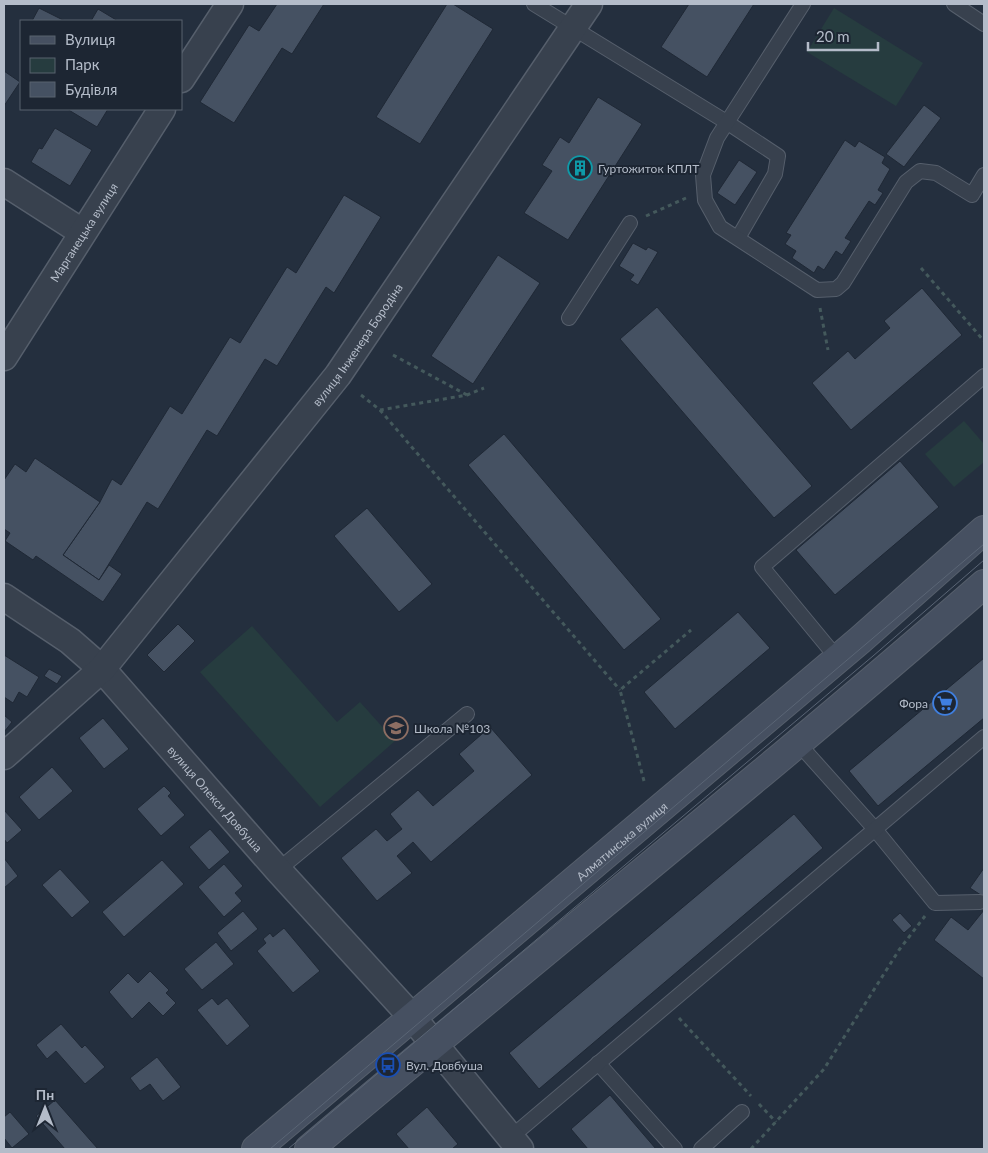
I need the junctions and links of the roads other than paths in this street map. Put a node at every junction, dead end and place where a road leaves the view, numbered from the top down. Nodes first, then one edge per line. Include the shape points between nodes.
1 (230, 4) edge
2 (534, 4) edge
3 (589, 4) edge
4 (803, 4) edge
5 (954, 4) edge
6 (984, 24) edge
7 (573, 28) junction
8 (182, 77) edge
9 (161, 110) edge
10 (728, 123) junction
11 (984, 175) edge
12 (4, 182) edge
13 (630, 223) road end
14 (82, 232) junction
15 (738, 238) junction
16 (569, 318) dead end
17 (4, 357) edge
18 (984, 376) edge
19 (984, 530) edge
20 (984, 584) edge
21 (4, 597) edge
22 (837, 658) junction
23 (102, 669) junction
24 (467, 714) dead end
25 (984, 737) edge
26 (798, 743) junction
27 (4, 756) edge
28 (874, 828) junction
29 (278, 870) junction
30 (980, 902) dead end
31 (412, 1017) junction
32 (434, 1043) junction
33 (598, 1063) junction
34 (742, 1112) dead end
35 (515, 1143) edge
36 (256, 1149) edge
37 (309, 1149) edge
38 (675, 1149) edge
39 (700, 1149) edge

1 - 8 street
2 - 7 lane
3 - 7 street, вулиця Інженера Бородіна
4 - 10 lane
5 - 6 lane
7 - 10 lane
7 - 23 street, вулиця Інженера Бородіна via 344,368
9 - 14 street, Марганецька вулиця
10 - 15 lane via 717,138 703,175 704,189 705,200 720,227
10 - 15 lane via 778,156 775,174
11 - 15 lane via 972,195 936,173 920,171 906,182 843,283 836,289 817,290
12 - 14 street
13 - 16 lane
14 - 17 street, Марганецька вулиця
18 - 22 lane via 762,568
19 - 22 street, Алматинська вулиця
20 - 26 street
21 - 23 street, вулиця Олекси Довбуша via 70,641
22 - 31 street, Алматинська вулиця
23 - 27 street, вулиця Інженера Бородіна
23 - 29 street, вулиця Олекси Довбуша
24 - 29 lane
25 - 28 lane
26 - 28 lane
26 - 32 street
28 - 30 lane via 935,903
28 - 33 lane
29 - 31 street, вулиця Олекси Довбуша
31 - 32 street, вулиця Олекси Довбуша
31 - 36 street, Алматинська вулиця
32 - 35 street, вулиця Олекси Довбуша
32 - 37 street
33 - 35 lane
33 - 38 lane
34 - 39 lane

